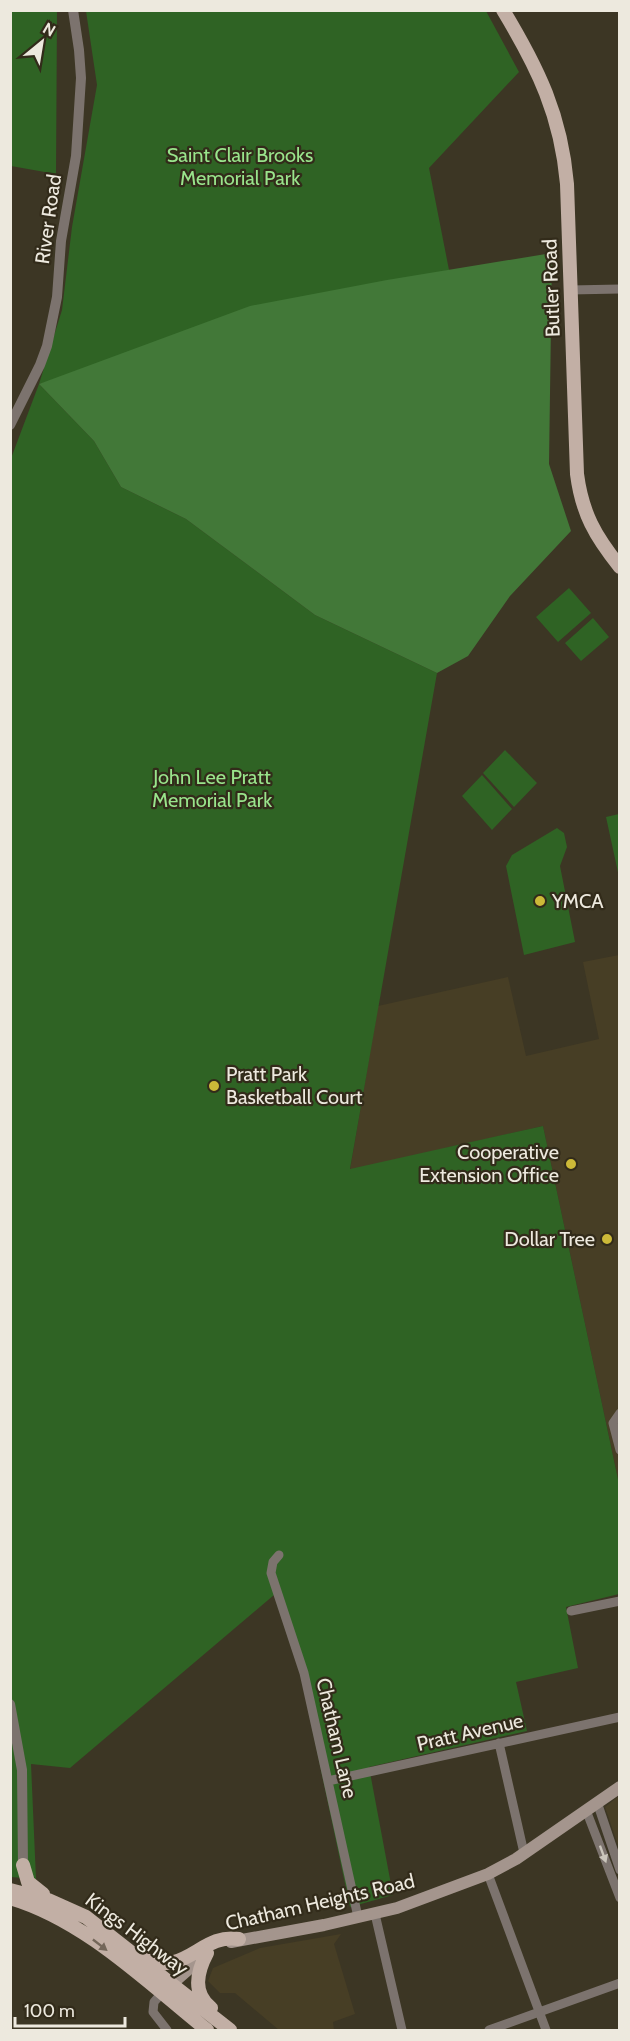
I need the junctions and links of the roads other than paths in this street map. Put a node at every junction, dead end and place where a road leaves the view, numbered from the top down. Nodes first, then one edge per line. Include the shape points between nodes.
1 (73, 10) edge
2 (503, 10) edge
3 (620, 289) edge
4 (570, 290) junction
5 (10, 425) edge
6 (620, 567) edge
7 (619, 1413) edge
8 (620, 1450) edge
9 (279, 1555) dead end
10 (620, 1601) edge
11 (571, 1611) dead end
12 (10, 1704) edge
13 (620, 1717) edge
14 (499, 1743) junction
15 (328, 1781) junction
16 (620, 1787) edge
17 (597, 1802) junction
18 (586, 1810) junction
19 (524, 1853) junction
20 (23, 1865) junction
21 (620, 1870) edge
22 (488, 1874) junction
23 (10, 1884) edge
24 (10, 1890) edge
25 (10, 1898) edge
26 (620, 1898) edge
27 (63, 1906) junction
28 (375, 1914) junction
29 (358, 1917) junction
30 (239, 1939) junction
31 (207, 1953) junction
32 (139, 1957) junction
33 (620, 1983) edge
34 (171, 1984) junction
35 (161, 1994) junction
36 (539, 2013) junction
37 (168, 2031) edge
38 (207, 2031) edge
39 (230, 2031) edge
40 (238, 2031) edge
41 (402, 2031) edge
42 (489, 2031) edge
43 (546, 2031) edge

1 - 5 street, River Road via 81,64 80,99 57,297 47,346
2 - 4 main road, Butler Road via 538,72 556,122 566,176
3 - 4 street
4 - 6 main road, Butler Road via 579,490 597,537
7 - 8 street via 613,1423
9 - 15 street, Chatham Lane via 270,1570 302,1667
10 - 11 street
12 - 20 street via 22,1770
13 - 14 street, Pratt Avenue
14 - 15 street, Pratt Avenue
14 - 19 street
15 - 29 street, Chatham Lane
16 - 17 main road, Chatham Heights Road
17 - 18 main road, Chatham Heights Road
17 - 21 street
18 - 19 main road, Chatham Heights Road
18 -> 26 street
19 - 22 main road, Chatham Heights Road
20 - 23 main road
20 - 27 main road via 30,1885
22 - 28 main road, Chatham Heights Road
22 - 36 street
24 - 27 main road, Kings Highway
25 -> 35 main road, Kings Highway via 75,1927
27 - 32 main road, Kings Highway via 95,1923
28 - 29 main road, Chatham Heights Road
28 - 41 street
29 - 30 main road, Chatham Heights Road
30 - 31 main road, Chatham Heights Road
30 - 32 main road via 220,1939 171,1963
31 - 34 main road, Chatham Heights Road
31 - 40 main road via 198,1973 200,1996
32 - 34 main road, Kings Highway
33 - 36 street
34 - 35 main road, Chatham Heights Road
34 - 39 main road, Kings Highway
35 - 37 street via 154,2002 153,2012
35 - 38 main road, Kings Highway
36 - 42 street
36 - 43 street

